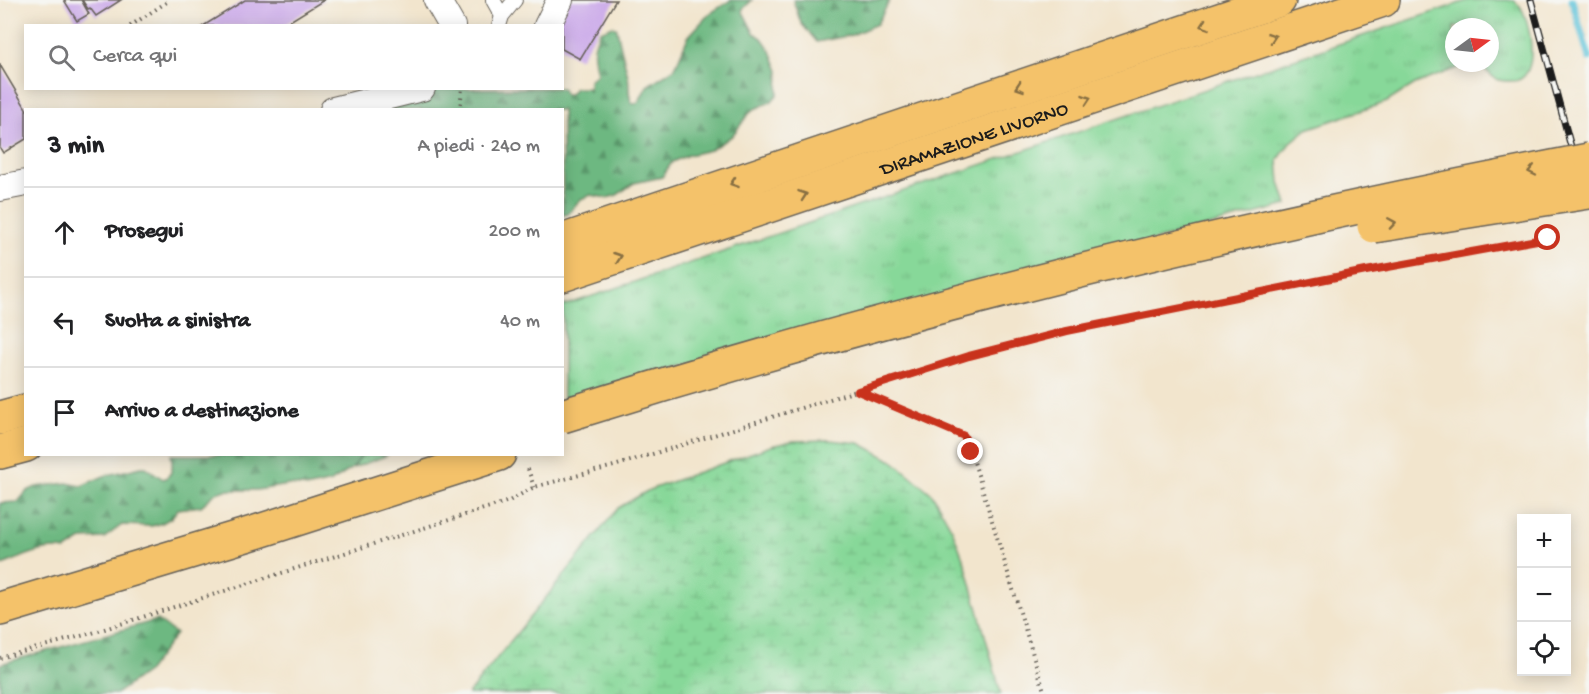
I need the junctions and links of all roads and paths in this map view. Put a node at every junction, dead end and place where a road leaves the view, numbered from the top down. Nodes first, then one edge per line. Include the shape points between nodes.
1 (170, 0) edge
2 (437, 0) edge
3 (494, 0) edge
4 (515, 0) edge
5 (560, 0) edge
6 (1279, 0) edge
7 (1383, 0) edge
8 (500, 21) edge
9 (133, 24) edge
10 (451, 24) edge
11 (548, 24) edge
12 (414, 90) edge
13 (462, 90) edge
14 (341, 108) edge
15 (460, 108) edge
16 (1589, 160) edge
17 (24, 183) edge
18 (0, 188) edge
19 (1589, 192) edge
20 (1548, 238) dead end
21 (564, 239) edge
22 (564, 274) edge
23 (858, 391) junction
24 (24, 412) edge
25 (564, 415) edge
26 (0, 418) edge
27 (564, 434) edge
28 (24, 446) edge
29 (0, 452) edge
30 (435, 456) edge
31 (514, 462) edge
32 (534, 486) junction
33 (315, 503) junction
34 (0, 591) edge
35 (0, 609) edge
36 (0, 658) edge
37 (1045, 694) edge

1 - 9 path
2 - 10 street
3 - 8 lane
4 - 8 lane
5 - 11 street
6 -> 21 highway, DIRAMAZIONE LIVORNO
22 -> 7 highway, DIRAMAZIONE LIVORNO
12 - 14 street
13 - 15 path
16 -> 25 highway, bridge via 1151,254 899,317
17 - 18 street
27 -> 19 highway, bridge via 941,324 1131,278 1365,227
20 - 23 path via 1067,331 969,356
23 - 32 path via 614,466
23 - 37 path via 964,436
24 - 26 highway
28 - 29 highway
30 - 33 highway
31 - 32 path
31 - 33 highway
32 - 36 path via 509,501 92,633
33 - 34 highway via 232,521
33 - 35 highway via 245,535

